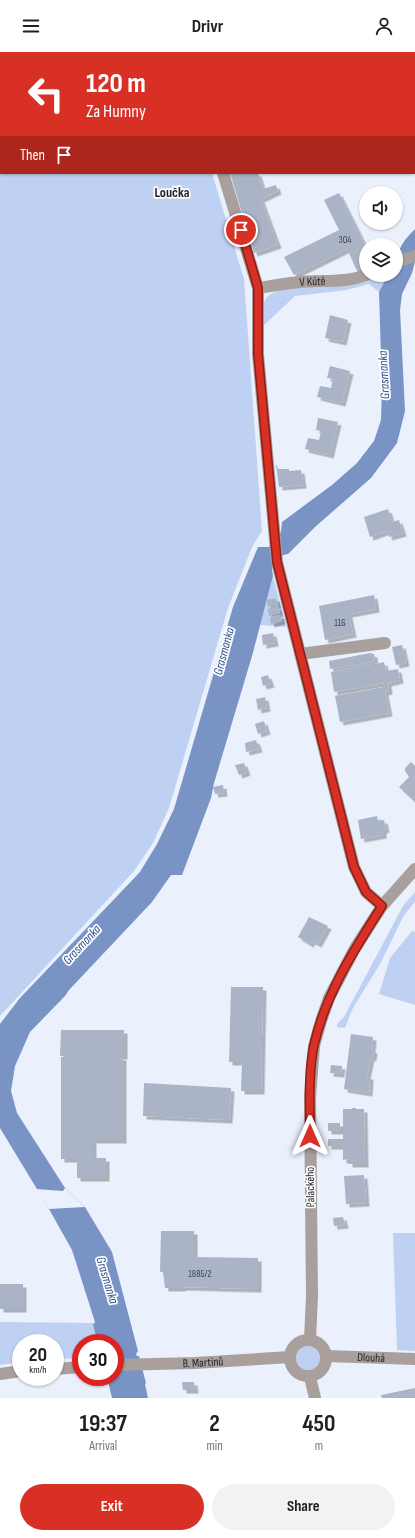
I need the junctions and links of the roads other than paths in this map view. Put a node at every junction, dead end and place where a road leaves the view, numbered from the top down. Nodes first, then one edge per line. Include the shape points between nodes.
1 (223, 174) edge
2 (415, 256) edge
3 (403, 260) edge
4 (359, 277) edge
5 (258, 288) junction
6 (385, 642) dead end
7 (300, 654) junction
8 (415, 869) edge
9 (382, 906) junction
10 (310, 1340) junction
11 (327, 1356) junction
12 (290, 1357) junction
13 (415, 1359) edge
14 (124, 1365) edge
15 (12, 1372) edge
16 (0, 1374) edge
17 (310, 1376) junction
18 (315, 1398) edge

1 - 5 street
2 - 3 street
4 - 5 street, V Kútě
5 - 7 street via 258,354 274,540
6 - 7 street
7 - 9 street via 354,867 366,892
8 - 9 street, Palackého
9 - 10 street, Palackého via 335,986 314,1046 310,1097
10 - 11 street via 320,1344
10 - 12 street via 296,1344
11 - 13 street, Dlouhá
11 - 17 street via 323,1370
12 - 14 street, B. Martinů
12 - 17 street via 292,1367 297,1373
15 - 16 street
17 - 18 street

